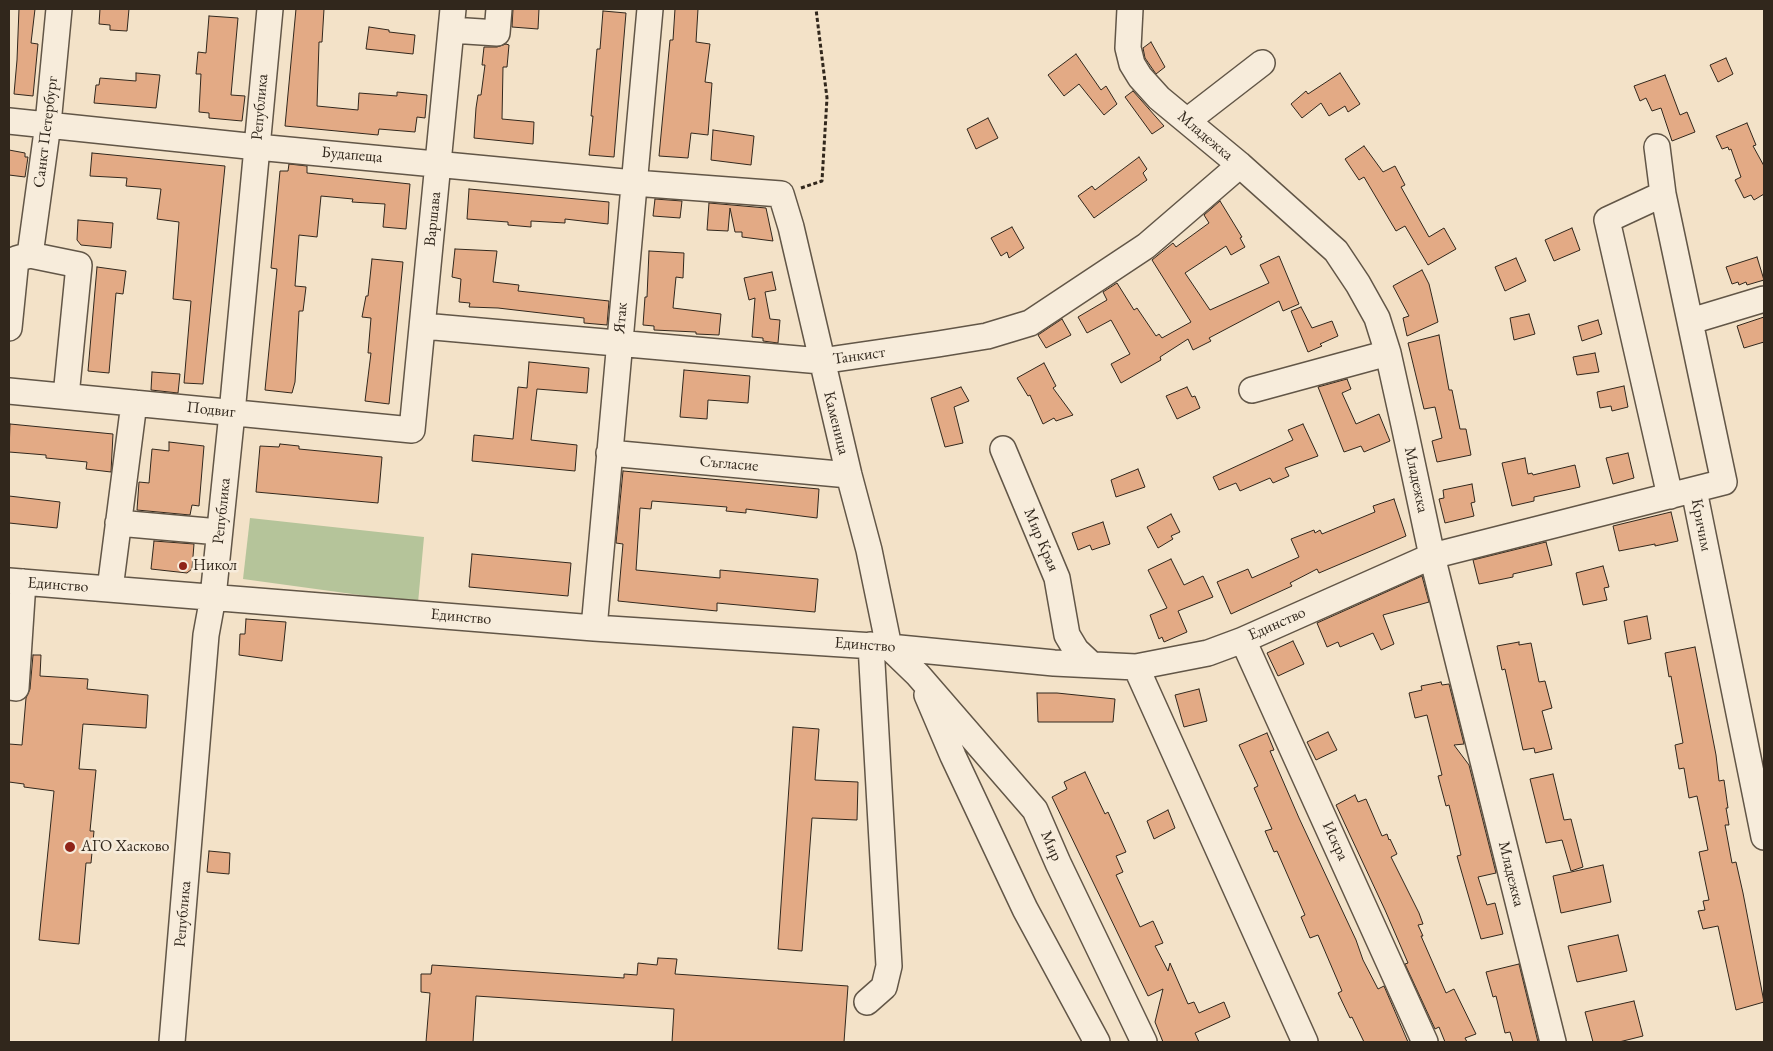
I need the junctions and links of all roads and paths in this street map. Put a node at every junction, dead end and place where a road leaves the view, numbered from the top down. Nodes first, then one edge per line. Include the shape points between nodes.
1 (59, 9) edge
2 (270, 9) edge
3 (499, 9) edge
4 (650, 9) edge
5 (816, 9) edge
6 (1130, 9) edge
7 (452, 19) edge
8 (1262, 63) dead end
9 (1187, 120) junction
10 (9, 121) edge
11 (48, 124) junction
12 (257, 147) junction
13 (1657, 147) dead end
14 (439, 163) junction
15 (1240, 165) junction
16 (634, 182) junction
17 (781, 194) junction
18 (1664, 194) junction
19 (30, 255) junction
20 (1764, 299) edge
21 (1691, 320) junction
22 (423, 326) junction
23 (9, 328) edge
24 (619, 344) junction
25 (1388, 353) junction
26 (821, 361) junction
27 (1252, 390) dead end
28 (9, 391) edge
29 (66, 396) junction
30 (134, 403) junction
31 (232, 412) junction
32 (412, 430) joint
33 (1003, 449) dead end
34 (609, 453) junction
35 (849, 475) junction
36 (1694, 490) junction
37 (1670, 496) junction
38 (118, 523) junction
39 (220, 532) junction
40 (1432, 556) junction
41 (16, 581) edge
42 (110, 589) junction
43 (213, 597) junction
44 (15, 616) edge
45 (594, 628) junction
46 (1067, 635) junction
47 (1243, 640) junction
48 (880, 646) junction
49 (1054, 663) junction
50 (1092, 665) junction
51 (1136, 667) junction
52 (918, 675) junction
53 (9, 687) edge
54 (1764, 837) edge
55 (867, 1002) dead end
56 (172, 1042) edge
57 (1097, 1042) edge
58 (1144, 1042) edge
59 (1305, 1042) edge
60 (1425, 1042) edge
61 (1553, 1042) edge

1 - 11 street, Санкт Петербург
2 - 12 street, Република
3 - 7 street via 497,33
4 - 16 street, Ятак
5 - 17 path via 827,98 822,181
6 - 9 street, Младежка via 1128,48 1132,64 1160,98
7 - 14 street, Варшава
8 - 9 street
9 - 15 street, Младежка
10 - 11 street, Будапеща
11 - 12 street, Будапеща
11 - 19 street, Санкт Петербург
12 - 14 street, Будапеща
12 - 31 street, Република
13 - 18 street, Кричим
14 - 16 street, Будапеща
14 - 22 street, Варшава
15 - 25 street, Младежка via 1336,251 1377,318
15 - 26 street, Танкист via 1146,246 1030,323 987,336
16 - 17 street, Будапеща
16 - 24 street, Ятак
17 - 26 street, Каменица
18 - 21 street, Кричим
18 - 37 street via 1607,220
19 - 23 street via 16,259
19 - 29 street via 79,265
20 - 21 street
21 - 36 street, Кричим via 1724,482
22 - 24 street, Танкист
22 - 32 street, Варшава
24 - 26 street, Танкист
24 - 34 street, Ятак
25 - 27 street
25 - 40 street, Младежка
26 - 35 street, Каменица
28 - 29 street, Подвиг
29 - 30 street, Подвиг
30 - 31 street, Подвиг
30 - 38 street
31 - 32 street, Подвиг
31 - 39 street, Република
33 - 46 street, Мир Края via 1057,578
34 - 35 street, Съгласие
34 - 45 street, Ятак
35 - 48 street, Каменица via 869,550
36 - 37 street, Единство
36 - 54 street, Кричим
37 - 40 street, Единство
38 - 39 street
38 - 42 street
39 - 43 street, Република
40 - 47 street, Единство
40 - 61 street, Младежка
41 - 42 street, Единство
41 - 44 street
42 - 43 street, Единство
43 - 45 street, Единство
43 - 56 street, Република via 206,635
44 - 53 street via 16,688
45 - 48 street, Единство
46 - 49 street
46 - 50 street, Мир Края via 1076,650
47 - 51 street, Единство via 1208,654
47 - 60 street, Искра
48 - 49 street, Единство
48 - 52 street, Мир
48 - 55 street, Каменица via 890,966 884,987
49 - 50 street, Единство
50 - 51 street, Единство
51 - 59 street
52 - 57 street, Мир via 952,756 1025,909
52 - 58 street, Мир via 1035,810

